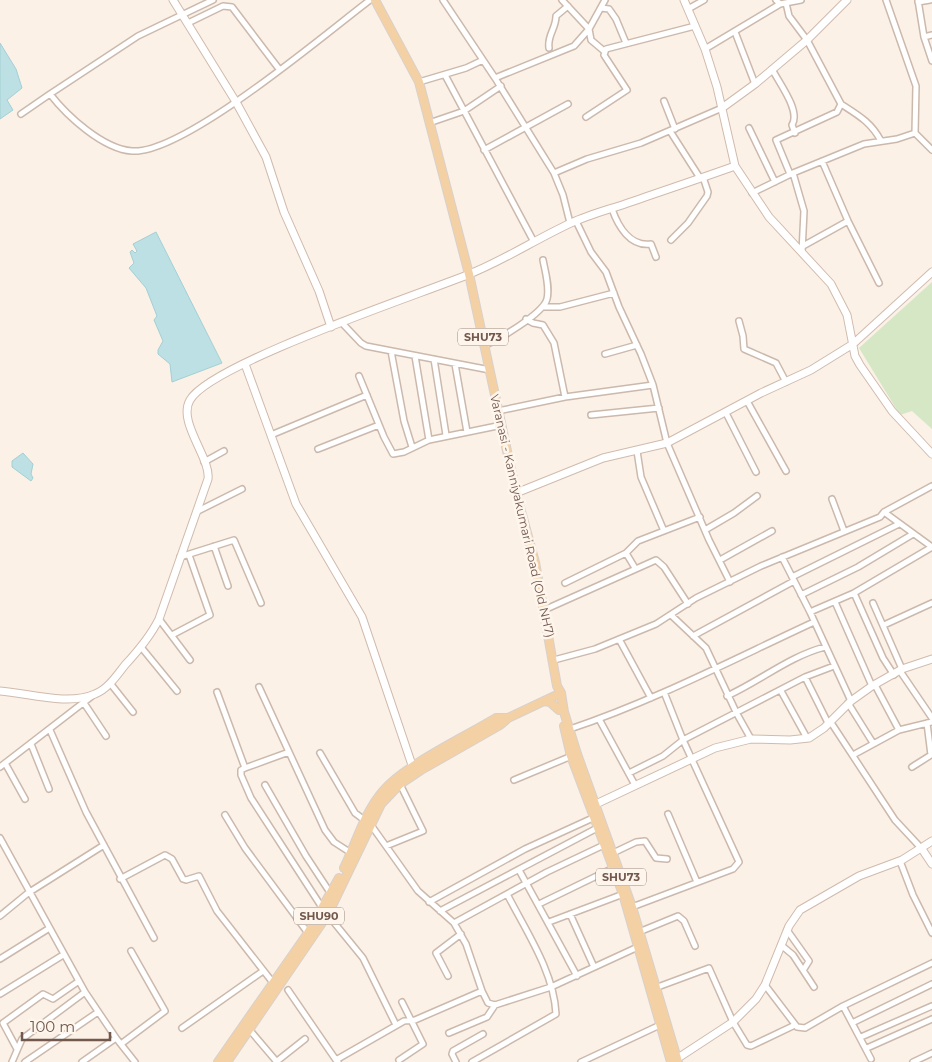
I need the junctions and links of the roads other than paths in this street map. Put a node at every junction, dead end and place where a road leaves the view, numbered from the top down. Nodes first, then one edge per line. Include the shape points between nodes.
1 (174, 0) edge
2 (213, 0) edge
3 (370, 0) edge
4 (375, 0) edge
5 (443, 0) edge
6 (605, 0) edge
7 (684, 0) edge
8 (704, 0) edge
9 (801, 0) edge
10 (847, 0) edge
11 (886, 0) edge
12 (930, 0) edge
13 (918, 1) edge
14 (566, 2) edge
15 (781, 2) edge
16 (840, 2) edge
17 (601, 8) junction
18 (688, 8) junction
19 (183, 16) junction
20 (188, 23) junction
21 (695, 26) junction
22 (589, 30) junction
23 (735, 32) junction
24 (932, 35) edge
25 (924, 37) junction
26 (807, 40) junction
27 (626, 43) junction
28 (549, 48) dead end
29 (705, 49) junction
30 (604, 51) junction
31 (483, 60) junction
32 (932, 61) edge
33 (279, 69) junction
34 (772, 69) junction
35 (445, 75) junction
36 (495, 78) junction
37 (418, 82) junction
38 (755, 84) junction
39 (501, 86) junction
40 (50, 94) junction
41 (664, 100) dead end
42 (236, 102) junction
43 (568, 104) dead end
44 (841, 104) junction
45 (722, 108) junction
46 (464, 110) junction
47 (21, 114) dead end
48 (586, 117) dead end
49 (429, 123) junction
50 (526, 128) junction
51 (750, 128) dead end
52 (673, 130) junction
53 (794, 133) junction
54 (916, 133) junction
55 (881, 141) junction
56 (484, 150) junction
57 (932, 150) edge
58 (822, 160) junction
59 (736, 166) junction
60 (554, 173) junction
61 (792, 173) junction
62 (702, 178) junction
63 (775, 182) junction
64 (752, 193) junction
65 (612, 208) junction
66 (848, 221) junction
67 (573, 222) junction
68 (671, 240) dead end
69 (534, 242) junction
70 (803, 249) junction
71 (656, 257) dead end
72 (543, 260) dead end
73 (932, 272) edge
74 (470, 274) junction
75 (879, 283) dead end
76 (614, 293) junction
77 (543, 307) junction
78 (526, 319) junction
79 (739, 321) dead end
80 (342, 323) junction
81 (331, 327) junction
82 (852, 344) junction
83 (637, 345) junction
84 (484, 346) junction
85 (391, 351) junction
86 (604, 354) dead end
87 (415, 356) junction
88 (434, 360) junction
89 (245, 364) junction
90 (455, 364) junction
91 (490, 370) junction
92 (359, 376) dead end
93 (786, 382) junction
94 (653, 385) junction
95 (367, 395) junction
96 (565, 397) junction
97 (747, 401) junction
98 (659, 408) junction
99 (498, 411) junction
100 (726, 413) junction
101 (591, 415) dead end
102 (379, 425) junction
103 (502, 425) junction
104 (467, 432) junction
105 (271, 434) junction
106 (446, 435) junction
107 (429, 440) junction
108 (667, 443) junction
109 (412, 447) junction
110 (318, 449) dead end
111 (224, 451) dead end
112 (637, 451) junction
113 (932, 454) edge
114 (204, 462) junction
115 (756, 472) dead end
116 (786, 472) dead end
117 (932, 486) edge
118 (242, 489) dead end
119 (516, 493) junction
120 (757, 496) dead end
121 (832, 499) dead end
122 (198, 511) junction
123 (884, 512) junction
124 (700, 517) junction
125 (899, 524) junction
126 (705, 530) junction
127 (664, 531) junction
128 (772, 531) dead end
129 (844, 531) junction
130 (913, 534) junction
131 (214, 546) junction
132 (626, 552) junction
133 (189, 554) junction
134 (180, 557) junction
135 (782, 557) junction
136 (720, 560) junction
137 (635, 568) junction
138 (793, 579) junction
139 (730, 582) junction
140 (565, 583) dead end
141 (228, 586) dead end
142 (854, 593) junction
143 (801, 595) junction
144 (835, 602) junction
145 (261, 603) dead end
146 (874, 603) dead end
147 (932, 603) edge
148 (688, 604) junction
149 (544, 610) junction
150 (810, 612) junction
151 (671, 615) junction
152 (159, 619) junction
153 (814, 622) junction
154 (884, 625) junction
155 (172, 635) junction
156 (693, 636) junction
157 (619, 639) junction
158 (141, 647) junction
159 (825, 647) junction
160 (932, 659) edge
161 (190, 660) dead end
162 (554, 660) junction
163 (834, 666) junction
164 (717, 669) junction
165 (898, 672) junction
166 (805, 678) junction
167 (110, 683) junction
168 (259, 686) dead end
169 (874, 686) junction
170 (177, 690) dead end
171 (0, 691) edge
172 (558, 691) junction
173 (781, 691) junction
174 (217, 692) dead end
175 (664, 692) junction
176 (95, 694) junction
177 (727, 696) junction
178 (651, 698) junction
179 (544, 701) junction
180 (850, 702) junction
181 (84, 703) junction
182 (559, 710) junction
183 (133, 712) dead end
184 (736, 714) junction
185 (508, 718) junction
186 (599, 719) junction
187 (930, 721) edge
188 (829, 722) junction
189 (570, 729) junction
190 (50, 730) junction
191 (899, 730) junction
192 (106, 736) dead end
193 (807, 738) junction
194 (751, 739) junction
195 (683, 740) junction
196 (873, 743) junction
197 (31, 744) junction
198 (289, 752) junction
199 (320, 753) dead end
200 (574, 755) junction
201 (853, 756) junction
202 (694, 759) junction
203 (5, 763) junction
204 (0, 767) edge
205 (912, 767) dead end
206 (245, 768) junction
207 (413, 768) junction
208 (629, 773) junction
209 (514, 780) dead end
210 (400, 784) junction
211 (265, 785) dead end
212 (635, 785) junction
213 (49, 789) dead end
214 (25, 799) dead end
215 (596, 804) junction
216 (668, 814) dead end
217 (225, 816) dead end
218 (597, 816) junction
219 (368, 823) junction
220 (601, 826) junction
221 (0, 838) edge
222 (932, 842) edge
223 (606, 844) junction
224 (104, 845) junction
225 (386, 846) junction
226 (922, 849) junction
227 (351, 852) junction
228 (613, 854) junction
229 (667, 859) dead end
230 (900, 861) junction
231 (932, 864) edge
232 (519, 870) junction
233 (609, 870) dead end
234 (120, 879) junction
235 (697, 882) junction
236 (527, 883) junction
237 (28, 893) junction
238 (331, 894) junction
239 (507, 894) junction
240 (625, 894) junction
241 (429, 902) junction
242 (539, 904) junction
243 (632, 907) junction
244 (325, 911) junction
245 (440, 911) junction
246 (570, 914) junction
247 (0, 916) edge
248 (549, 922) junction
249 (454, 923) junction
250 (48, 929) junction
251 (787, 930) junction
252 (639, 932) junction
253 (308, 933) junction
254 (461, 934) junction
255 (932, 934) edge
256 (154, 938) dead end
257 (781, 945) junction
258 (640, 946) junction
259 (694, 946) dead end
260 (132, 951) dead end
261 (64, 955) junction
262 (0, 959) edge
263 (932, 963) edge
264 (594, 967) junction
265 (804, 969) junction
266 (263, 972) junction
267 (448, 976) dead end
268 (577, 976) junction
269 (78, 981) junction
270 (932, 984) edge
271 (276, 985) junction
272 (765, 985) junction
273 (551, 987) junction
274 (814, 987) dead end
275 (655, 988) junction
276 (288, 990) dead end
277 (482, 991) junction
278 (85, 992) junction
279 (0, 994) edge
280 (402, 1002) dead end
281 (495, 1005) junction
282 (843, 1006) junction
283 (932, 1006) edge
284 (98, 1012) junction
285 (932, 1019) edge
286 (410, 1020) junction
287 (733, 1022) junction
288 (852, 1023) junction
289 (396, 1025) junction
290 (660, 1025) junction
291 (795, 1025) junction
292 (246, 1026) junction
293 (182, 1028) dead end
294 (449, 1033) dead end
295 (483, 1034) dead end
296 (861, 1037) junction
297 (116, 1038) junction
298 (305, 1039) dead end
299 (121, 1044) junction
300 (867, 1048) junction
301 (17, 1049) junction
302 (224, 1052) junction
303 (932, 1053) edge
304 (871, 1059) dead end
305 (399, 1060) dead end
306 (229, 1061) edge
307 (337, 1061) edge
308 (676, 1061) edge
309 (12, 1062) edge
310 (25, 1062) edge
311 (82, 1062) edge
312 (135, 1062) edge
313 (218, 1062) edge
314 (276, 1062) edge
315 (456, 1062) edge
316 (472, 1062) edge
317 (581, 1062) edge
318 (913, 1062) edge

1 - 19 street
2 - 19 street
3 - 33 street
4 - 37 main road, Varanasi - Kanniyakumari Road (Old NH7) / SHU73
5 - 31 street
6 - 17 street
7 - 18 street
8 - 18 street
9 - 15 street
10 - 16 street
11 - 54 street via 916,86
12 - 13 street
13 - 25 street
14 - 22 street
14 - 28 street via 549,34
15 - 23 street
15 - 26 street
16 - 26 street
17 - 22 street
17 - 27 street via 609,9
18 - 21 street
19 - 20 street
19 - 40 street via 130,41
20 - 33 street via 223,6 232,7
20 - 42 street
21 - 27 street
21 - 29 street
22 - 30 street via 591,40
22 - 36 street via 582,40 565,51
23 - 29 street
23 - 38 street
24 - 25 street
25 - 32 street
26 - 34 street
26 - 44 street
27 - 30 street
29 - 45 street
30 - 48 street via 627,90
31 - 35 street
31 - 36 street
33 - 42 street
34 - 38 street
34 - 53 street via 792,107
35 - 37 street
35 - 46 street
36 - 39 street
37 - 49 main road, Varanasi - Kanniyakumari Road (Old NH7) / SHU73
38 - 45 street
39 - 46 street
39 - 50 street
40 - 42 street via 99,140 117,149 134,151 152,149 187,134
40 - 47 street
41 - 52 street
42 - 81 street via 266,157 284,212 319,291
43 - 50 street
44 - 53 street via 837,112
44 - 55 street via 865,119
45 - 52 street
45 - 59 street
46 - 49 street
46 - 56 street
49 - 74 main road, Varanasi - Kanniyakumari Road (Old NH7) / SHU73
50 - 56 street
50 - 60 street
51 - 63 street
52 - 60 street
52 - 62 street
53 - 61 street via 776,142
54 - 55 street via 897,140
54 - 57 street
55 - 58 street
56 - 69 street
58 - 61 street
58 - 66 street
59 - 62 street
59 - 64 street
60 - 67 street
61 - 63 street
61 - 70 street via 804,212
62 - 65 street
62 - 68 street via 707,196
63 - 64 street
64 - 70 street via 769,216
65 - 67 street
65 - 71 street via 631,240 639,245 651,244
66 - 70 street
66 - 75 street
67 - 69 street
67 - 76 street via 606,272
69 - 74 street
70 - 82 street via 838,295 850,325
72 - 77 street via 547,299
73 - 82 street
74 - 80 street
74 - 84 main road, Varanasi - Kanniyakumari Road (Old NH7) / SHU73
76 - 77 street via 560,307
76 - 83 street
77 - 78 street
78 - 84 street
78 - 96 street via 543,325 550,335
79 - 93 street via 744,349 776,363
80 - 81 street
80 - 85 street via 361,343
81 - 89 street
82 - 93 street
82 - 113 street via 860,365 884,401
83 - 86 street
83 - 94 street
84 - 91 main road, Varanasi - Kanniyakumari Road (Old NH7) / SHU73
85 - 87 street
85 - 109 street
87 - 88 street
87 - 107 street
88 - 90 street
88 - 106 street
89 - 105 street
89 - 114 street via 208,383 190,400 191,429
90 - 91 street
90 - 104 street
91 - 99 main road, Varanasi - Kanniyakumari Road (Old NH7) / SHU73
92 - 95 street
93 - 97 street
94 - 96 street
94 - 98 street
95 - 102 street
95 - 105 street
96 - 99 street
97 - 100 street
97 - 116 street
98 - 101 street
98 - 108 street
99 - 103 main road, Varanasi - Kanniyakumari Road (Old NH7) / SHU73
100 - 108 street
100 - 115 street
102 - 109 street via 394,454
102 - 110 street
103 - 104 street
103 - 119 main road, Varanasi - Kanniyakumari Road (Old NH7) / SHU73
104 - 106 street
105 - 207 street via 296,504 362,617
106 - 107 street
107 - 109 street
108 - 112 street
108 - 124 street
111 - 114 street
112 - 119 street via 603,458
112 - 127 street via 641,477
114 - 122 street via 208,475
117 - 123 street
118 - 122 street
119 - 149 main road, Varanasi - Kanniyakumari Road (Old NH7) / SHU73
120 - 126 street
121 - 129 street
122 - 134 street
123 - 125 street
123 - 129 street via 880,517
124 - 126 street
124 - 127 street
125 - 130 street
125 - 138 street
126 - 136 street
127 - 132 street via 638,541
128 - 136 street
129 - 135 street
130 - 142 street via 932,547
130 - 143 street via 858,568
131 - 133 street
131 - 141 street
131 - 145 street via 234,540
132 - 137 street
132 - 140 street
133 - 134 street
133 - 155 street via 210,615
134 - 152 street
135 - 138 street
135 - 139 street
136 - 139 street
137 - 148 street via 659,560
137 - 149 street
138 - 143 street
138 - 156 street
139 - 148 street
142 - 144 street
142 - 165 street via 883,658
143 - 150 street
144 - 150 street
144 - 169 street
146 - 154 street
147 - 154 street
148 - 151 street
149 - 162 main road, Varanasi - Kanniyakumari Road (Old NH7) / SHU73
150 - 153 street
151 - 156 street
151 - 157 street
152 - 155 street
152 - 158 street
153 - 159 street
153 - 164 street
154 - 165 street
155 - 161 street
156 - 164 street via 706,648
157 - 162 street
157 - 178 street
158 - 167 street
158 - 170 street
159 - 163 street
159 - 177 street via 790,660 755,683
160 - 165 street
162 - 172 main road, Varanasi - Kanniyakumari Road (Old NH7) / SHU73
163 - 166 street
163 - 180 street
164 - 175 street
164 - 177 street
165 - 169 street
165 - 187 street
166 - 173 street
166 - 188 street
167 - 176 street
167 - 183 street
168 - 198 street
169 - 180 street
169 - 191 street
171 - 176 street via 46,698
172 - 179 main road, SHU90
172 - 182 main road
172 - 189 main road, Varanasi - Kanniyakumari Road (Old NH7) / SHU73
173 - 184 street
173 - 193 street
174 - 206 street
175 - 178 street
175 - 195 street
176 - 181 street
177 - 184 street
178 - 186 street
179 - 182 main road
179 - 185 main road, SHU90
180 - 188 street
180 - 196 street
181 - 190 street
181 - 192 street
182 - 200 main road
184 - 194 street
184 - 195 street
185 - 207 main road, SHU90 via 496,718
185 - 210 main road
186 - 189 street
186 - 208 street
187 - 191 street
187 - 205 street via 931,755
188 - 193 street
188 - 201 street
189 - 200 main road, Varanasi - Kanniyakumari Road (Old NH7) / SHU73
190 - 197 street
190 - 224 street
191 - 196 street
193 - 194 street
194 - 202 street via 715,748
195 - 202 street
195 - 208 street via 663,756
196 - 201 street
197 - 203 street
197 - 213 street
198 - 206 street
198 - 227 street via 325,830 334,842
199 - 219 street via 356,813
200 - 209 street
200 - 215 main road, Varanasi - Kanniyakumari Road (Old NH7) / SHU73
200 - 218 main road
201 - 226 street via 896,820
202 - 212 street
202 - 235 street via 739,862 733,869
203 - 204 street
203 - 214 street
206 - 244 street via 240,772 251,798
207 - 219 main road, SHU90 via 384,790
208 - 212 street
210 - 219 main road
210 - 225 street via 423,830
211 - 238 street
212 - 215 street
215 - 218 main road, Varanasi - Kanniyakumari Road (Old NH7) / SHU73
216 - 235 street
217 - 253 street
218 - 220 main road, Varanasi - Kanniyakumari Road (Old NH7) / SHU73
218 - 241 street via 525,849
219 - 225 street
219 - 227 main road, SHU90
219 - 244 main road
220 - 223 main road, Varanasi - Kanniyakumari Road (Old NH7) / SHU73
220 - 232 street
221 - 237 street
222 - 226 street
223 - 228 main road, Varanasi - Kanniyakumari Road (Old NH7) / SHU73
223 - 236 street
223 - 240 main road
224 - 234 street
224 - 237 street
225 - 241 street
226 - 230 street
226 - 231 street
227 - 238 main road, SHU90
228 - 229 street via 644,841 656,858
228 - 240 main road, Varanasi - Kanniyakumari Road (Old NH7) / SHU73
230 - 251 street via 859,876 800,910
230 - 255 street
232 - 236 street
232 - 245 street
233 - 242 street
234 - 256 street
234 - 266 street via 168,855 183,879 201,876 217,911
235 - 243 street
236 - 239 street
236 - 242 street
237 - 247 street
237 - 250 street
238 - 244 main road, SHU90
239 - 249 street
239 - 273 street
240 - 243 main road, Varanasi - Kanniyakumari Road (Old NH7) / SHU73
240 - 246 street
240 - 258 main road
241 - 245 street
242 - 248 street
243 - 252 main road, Varanasi - Kanniyakumari Road (Old NH7) / SHU73
244 - 253 main road, SHU90
244 - 271 main road
244 - 289 street via 363,958
245 - 249 street
246 - 248 street
246 - 264 street
248 - 268 street
249 - 254 street
250 - 261 street
250 - 262 street
251 - 257 street
251 - 265 street via 809,961
252 - 258 main road, Varanasi - Kanniyakumari Road (Old NH7) / SHU73
252 - 259 street via 678,916 684,921
253 - 271 main road, SHU90
254 - 267 street via 436,953
254 - 277 street
257 - 265 street
257 - 272 street
258 - 264 street
258 - 275 main road, Varanasi - Kanniyakumari Road (Old NH7) / SHU73
258 - 290 main road
260 - 299 street via 165,1011
261 - 269 street
261 - 279 street
263 - 282 street
264 - 268 street
265 - 274 street
266 - 271 street
266 - 293 street
268 - 273 street
269 - 278 street
269 - 301 street via 53,1000 43,994 3,1022
270 - 288 street
271 - 292 main road, SHU90
272 - 287 street
272 - 291 street
273 - 281 street
273 - 316 street via 555,1016
275 - 287 street via 710,969
275 - 308 main road, Varanasi - Kanniyakumari Road (Old NH7) / SHU73
276 - 307 street
277 - 281 street via 488,1004
277 - 286 street
278 - 284 street
278 - 301 street via 22,1039
280 - 286 street
281 - 294 street via 484,1018
282 - 288 street
282 - 291 street via 805,1028
283 - 296 street
284 - 297 street
284 - 310 street
285 - 300 street
286 - 289 street
286 - 305 street via 423,1044
287 - 291 street via 749,1046
287 - 308 street
288 - 296 street
289 - 307 street
290 - 308 main road
290 - 317 street
292 - 302 main road, SHU90
292 - 306 main road
292 - 314 street
295 - 315 street via 453,1051
296 - 300 street
297 - 299 street
297 - 311 street
298 - 314 street
299 - 312 street
300 - 304 street
301 - 309 street
302 - 306 street
302 - 313 main road, SHU90
303 - 318 street

